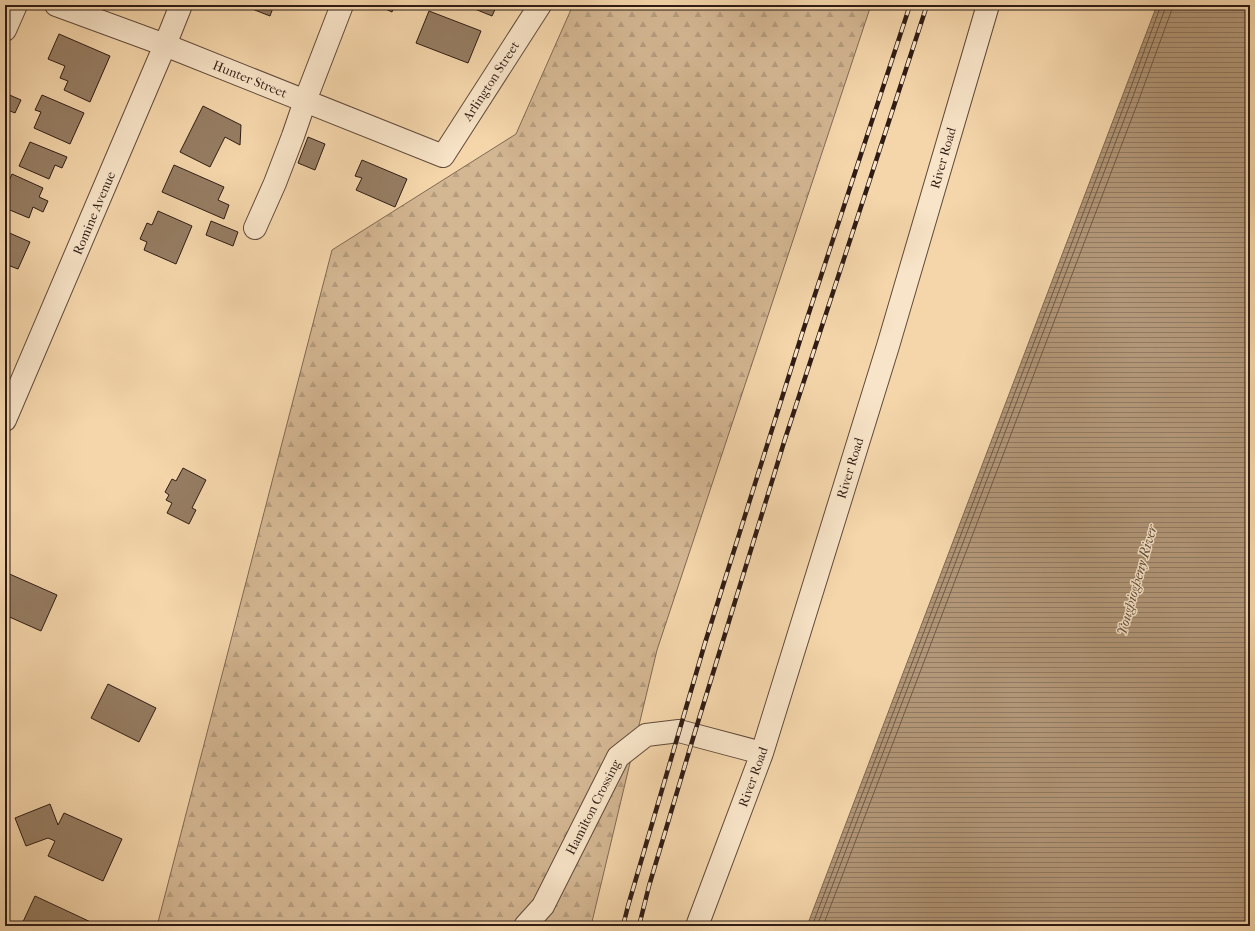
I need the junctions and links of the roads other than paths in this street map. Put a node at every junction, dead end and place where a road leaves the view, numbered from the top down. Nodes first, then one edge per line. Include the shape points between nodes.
1 (16, 5) edge
2 (56, 5) edge
3 (181, 5) edge
4 (342, 5) edge
5 (540, 5) edge
6 (988, 5) edge
7 (5, 30) edge
8 (165, 45) junction
9 (305, 101) junction
10 (443, 156) joint
11 (255, 228) dead end
12 (5, 420) edge
13 (762, 753) junction
14 (525, 926) edge
15 (697, 926) edge

1 - 7 street
2 - 8 street, Hunter Street
3 - 8 street, Romine Avenue
4 - 9 street
5 - 10 street, Arlington Street
6 - 13 street, River Road via 890,339
8 - 9 street, Hunter Street
8 - 12 street, Romine Avenue
9 - 10 street, Hunter Street
9 - 11 street via 275,183
13 - 14 street, Hamilton Crossing via 679,731 646,735 618,757 543,906
13 - 15 street, River Road

